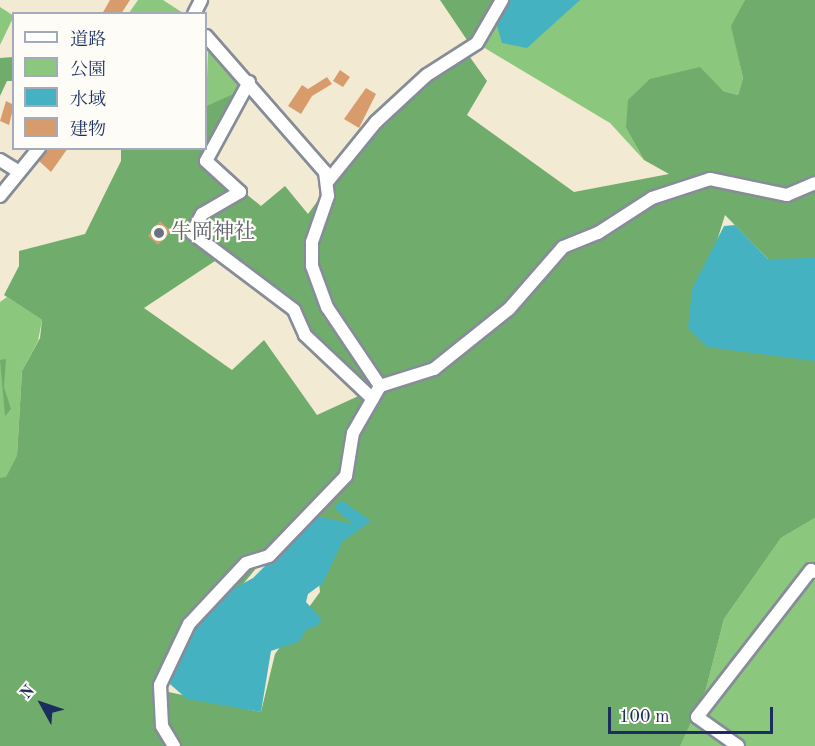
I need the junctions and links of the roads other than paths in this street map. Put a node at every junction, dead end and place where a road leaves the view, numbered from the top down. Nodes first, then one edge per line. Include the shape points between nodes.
1 (502, 0) edge
2 (207, 37) edge
3 (249, 82) junction
4 (37, 150) edge
5 (0, 160) edge
6 (19, 172) junction
7 (328, 180) junction
8 (815, 183) edge
9 (0, 196) edge
10 (380, 386) junction
11 (373, 399) junction
12 (815, 572) edge
13 (174, 746) edge
14 (738, 746) edge

1 - 7 street via 477,43 427,75 376,122
2 - 3 street
3 - 7 street
3 - 11 street via 206,161 240,192 202,214 192,233 294,310 304,334
4 - 6 street
5 - 6 street
6 - 9 street
7 - 10 street via 312,242 312,266 327,307
8 - 10 street via 788,195 710,179 651,198 598,233 563,247 508,309 434,369
10 - 11 street
11 - 13 street via 353,433 346,476 269,556 246,563 189,624 160,685 162,726
12 - 14 street via 811,570 697,717

